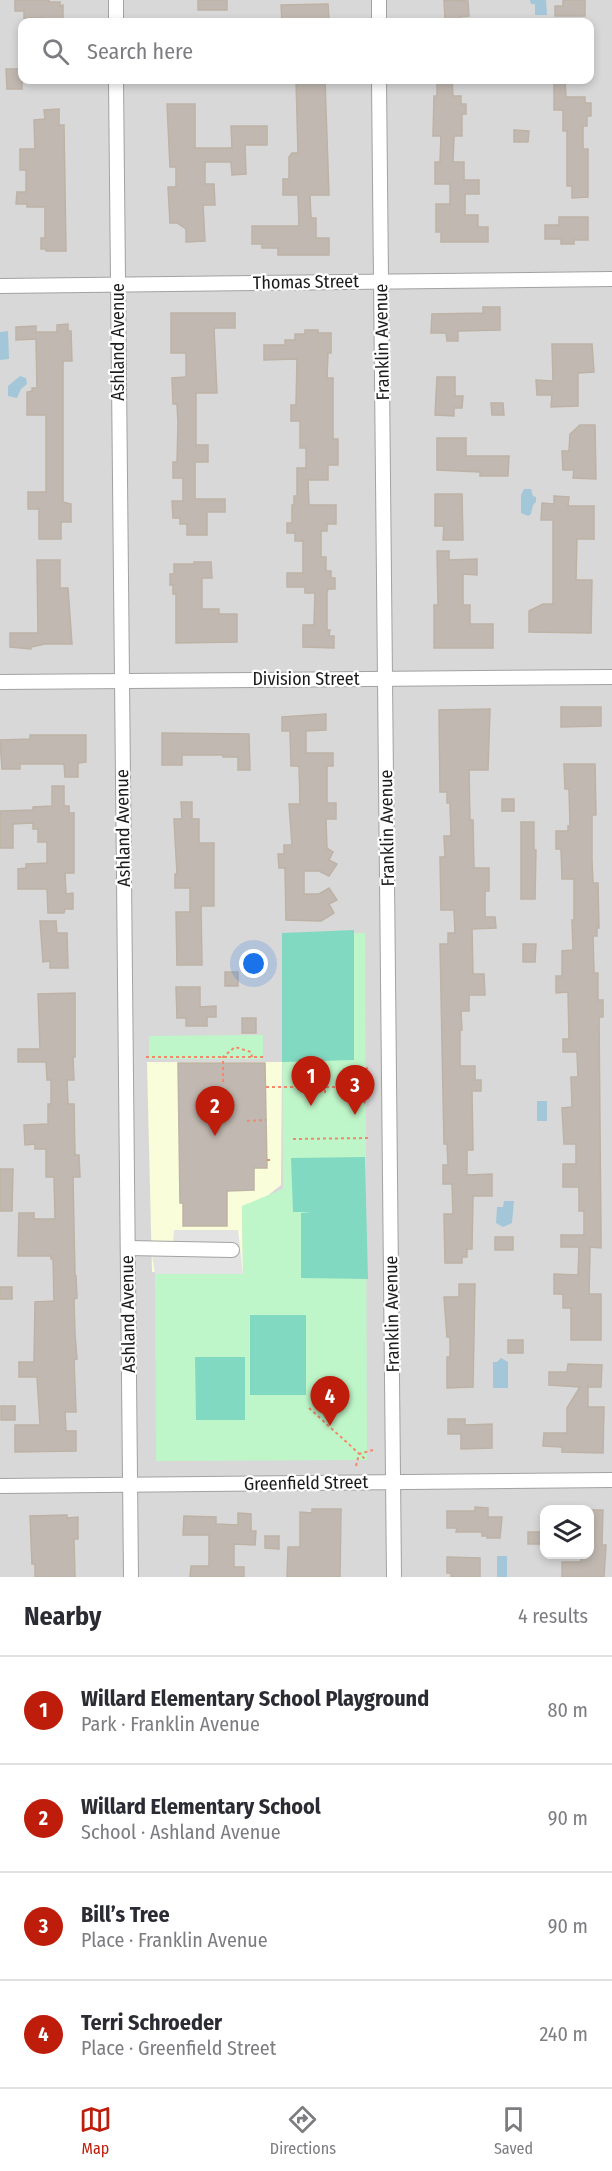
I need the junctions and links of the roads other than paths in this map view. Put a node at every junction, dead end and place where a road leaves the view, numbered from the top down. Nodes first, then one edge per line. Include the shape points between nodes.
1 (116, 0) edge
2 (379, 0) edge
3 (116, 18) edge
4 (379, 18) edge
5 (116, 84) edge
6 (379, 84) edge
7 (612, 279) edge
8 (381, 282) junction
9 (118, 284) junction
10 (0, 286) edge
11 (612, 676) edge
12 (385, 679) junction
13 (121, 680) junction
14 (0, 682) edge
15 (128, 1248) junction
16 (232, 1250) dead end
17 (612, 1480) edge
18 (394, 1481) junction
19 (130, 1485) junction
20 (0, 1486) edge
21 (131, 1577) edge
22 (394, 1577) edge

1 - 3 street
2 - 4 street
5 - 9 street, Ashland Avenue
6 - 8 street, Franklin Avenue
7 - 8 street, Thomas Street
8 - 9 street, Thomas Street
8 - 12 street, Franklin Avenue
9 - 10 street, Thomas Street
9 - 13 street, Ashland Avenue
11 - 12 street, Division Street
12 - 13 street, Division Street
12 - 18 street, Franklin Avenue
13 - 14 street, Division Street
13 - 15 street, Ashland Avenue
15 - 16 street
15 - 19 street, Ashland Avenue
17 - 18 street, Greenfield Street
18 - 19 street, Greenfield Street
18 - 22 street, Franklin Avenue
19 - 20 street, Greenfield Street
19 - 21 street, Ashland Avenue

